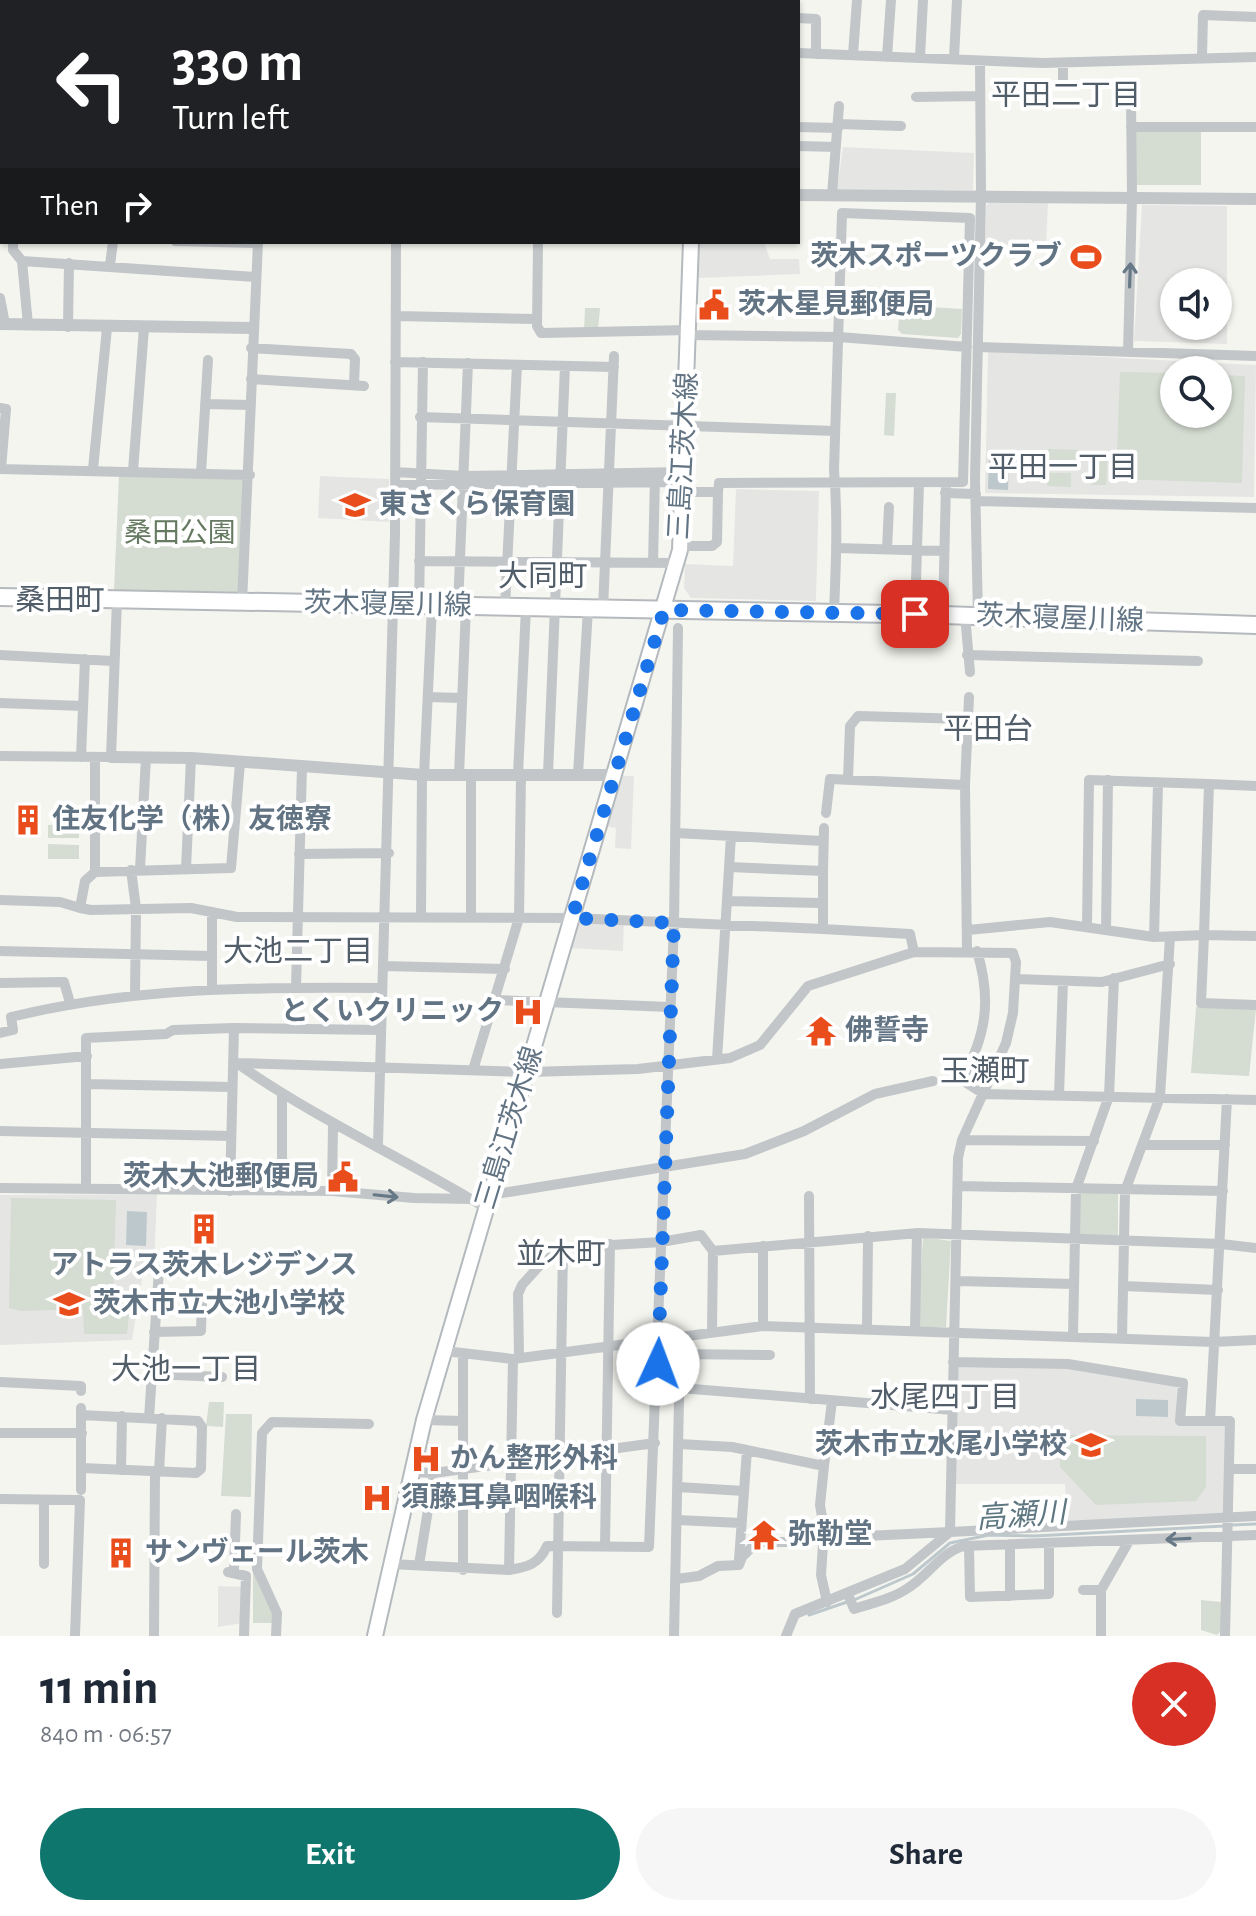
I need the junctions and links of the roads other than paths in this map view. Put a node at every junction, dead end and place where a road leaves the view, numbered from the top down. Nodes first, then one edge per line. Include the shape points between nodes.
1 (857, 0) edge
2 (891, 0) edge
3 (923, 0) edge
4 (957, 0) edge
5 (1256, 17) edge
6 (800, 18) edge
7 (800, 53) edge
8 (816, 54) junction
9 (853, 55) junction
10 (887, 57) junction
11 (920, 57) junction
12 (1202, 57) junction
13 (1256, 57) edge
14 (954, 58) junction
15 (980, 61) junction
16 (1063, 63) junction
17 (1064, 79) dead end
18 (980, 96) junction
19 (916, 97) dead end
20 (1131, 97) dead end
21 (839, 106) dead end
22 (838, 126) junction
23 (901, 126) dead end
24 (800, 127) edge
25 (1131, 127) junction
26 (1256, 127) edge
27 (800, 146) edge
28 (836, 147) junction
29 (800, 195) edge
30 (832, 195) junction
31 (981, 195) junction
32 (1132, 198) junction
33 (1256, 199) edge
34 (13, 244) edge
35 (113, 244) edge
36 (258, 244) edge
37 (396, 244) edge
38 (538, 244) edge
39 (691, 244) edge
40 (22, 261) junction
41 (69, 263) junction
42 (110, 265) junction
43 (255, 277) junction
44 (0, 298) edge
45 (397, 316) junction
46 (537, 319) junction
47 (2, 324) edge
48 (28, 325) junction
49 (68, 327) junction
50 (107, 328) junction
51 (144, 328) junction
52 (251, 328) junction
53 (689, 332) junction
54 (839, 337) junction
55 (973, 347) junction
56 (251, 348) junction
57 (1128, 352) junction
58 (1256, 356) edge
59 (208, 360) dead end
60 (395, 362) junction
61 (423, 362) junction
62 (468, 363) junction
63 (517, 365) junction
64 (565, 366) junction
65 (251, 379) junction
66 (205, 404) junction
67 (251, 405) junction
68 (0, 408) edge
69 (420, 417) junction
70 (466, 417) junction
71 (515, 419) junction
72 (562, 420) junction
73 (611, 422) junction
74 (685, 424) junction
75 (835, 431) junction
76 (1, 469) edge
77 (93, 469) junction
78 (133, 471) junction
79 (395, 472) junction
80 (201, 473) junction
81 (419, 473) junction
82 (250, 475) junction
83 (609, 476) junction
84 (560, 477) junction
85 (655, 477) junction
86 (512, 479) junction
87 (463, 481) junction
88 (683, 482) junction
89 (919, 483) junction
90 (835, 484) junction
91 (395, 485) junction
92 (418, 485) junction
93 (946, 488) junction
94 (718, 492) junction
95 (976, 497) junction
96 (889, 507) dead end
97 (1256, 508) edge
98 (681, 546) junction
99 (836, 548) junction
100 (887, 549) junction
101 (917, 549) junction
102 (944, 551) junction
103 (419, 561) junction
104 (460, 561) junction
105 (508, 562) junction
106 (558, 562) junction
107 (605, 562) junction
108 (653, 563) junction
109 (677, 563) junction
110 (0, 597) edge
111 (117, 600) junction
112 (242, 603) junction
113 (392, 606) junction
114 (426, 606) junction
115 (462, 607) junction
116 (505, 607) junction
117 (526, 608) junction
118 (556, 608) junction
119 (595, 609) junction
120 (664, 610) junction
121 (834, 612) junction
122 (915, 614) junction
123 (943, 615) junction
124 (972, 616) junction
125 (1256, 625) edge
126 (678, 628) dead end
127 (0, 655) edge
128 (967, 655) junction
129 (85, 659) junction
130 (113, 661) junction
131 (1198, 661) dead end
132 (970, 672) dead end
133 (428, 697) junction
134 (969, 697) dead end
135 (462, 698) junction
136 (0, 703) edge
137 (83, 706) junction
138 (967, 719) junction
139 (0, 756) edge
140 (81, 757) junction
141 (95, 757) junction
142 (111, 757) junction
143 (146, 757) junction
144 (191, 758) junction
145 (240, 763) junction
146 (302, 767) junction
147 (389, 773) junction
148 (519, 774) junction
149 (548, 774) junction
150 (578, 774) junction
151 (423, 775) junction
152 (465, 775) junction
153 (614, 775) junction
154 (848, 779) junction
155 (1108, 780) junction
156 (1158, 784) junction
157 (1209, 784) junction
158 (965, 785) junction
159 (1256, 786) edge
160 (826, 813) dead end
161 (824, 828) dead end
162 (676, 833) junction
163 (731, 836) junction
164 (822, 841) junction
165 (389, 853) junction
166 (299, 854) junction
167 (1108, 857) junction
168 (1090, 858) junction
169 (729, 867) junction
170 (136, 869) junction
171 (186, 869) junction
172 (823, 871) junction
173 (95, 872) junction
174 (0, 900) edge
175 (727, 901) junction
176 (822, 903) junction
177 (80, 908) junction
178 (136, 908) junction
179 (212, 912) junction
180 (296, 916) junction
181 (385, 916) junction
182 (421, 916) junction
183 (471, 917) junction
184 (519, 918) junction
185 (572, 918) junction
186 (674, 923) junction
187 (726, 925) junction
188 (1087, 927) junction
189 (823, 929) junction
190 (968, 930) junction
191 (1106, 930) junction
192 (1204, 935) junction
193 (1256, 936) edge
194 (1154, 937) junction
195 (1170, 937) junction
196 (0, 951) edge
197 (972, 951) junction
198 (914, 952) junction
199 (137, 956) junction
200 (211, 956) junction
201 (1170, 964) junction
202 (383, 966) junction
203 (505, 969) junction
204 (1114, 978) junction
205 (1015, 979) junction
206 (1063, 981) junction
207 (0, 983) edge
208 (296, 987) junction
209 (382, 988) junction
210 (212, 989) junction
211 (135, 995) junction
212 (495, 1000) junction
213 (548, 1002) junction
214 (70, 1003) junction
215 (1256, 1005) edge
216 (670, 1007) junction
217 (234, 1028) junction
218 (380, 1030) junction
219 (0, 1033) edge
220 (87, 1056) junction
221 (717, 1059) junction
222 (236, 1063) junction
223 (0, 1064) edge
224 (667, 1064) junction
225 (381, 1067) junction
226 (473, 1070) junction
227 (528, 1072) junction
228 (962, 1080) junction
229 (933, 1081) dead end
230 (950, 1081) dead end
231 (87, 1084) junction
232 (232, 1087) junction
233 (984, 1094) junction
234 (282, 1095) junction
235 (1059, 1095) junction
236 (1109, 1096) junction
237 (1160, 1097) junction
238 (1227, 1099) junction
239 (1256, 1100) edge
240 (333, 1125) junction
241 (0, 1131) edge
242 (86, 1133) junction
243 (231, 1136) junction
244 (962, 1140) junction
245 (1094, 1141) junction
246 (378, 1144) junction
247 (1143, 1145) junction
248 (1225, 1145) junction
249 (665, 1166) junction
250 (958, 1186) junction
251 (0, 1188) edge
252 (86, 1189) junction
253 (1076, 1189) junction
254 (230, 1191) junction
255 (282, 1191) junction
256 (332, 1191) junction
257 (1125, 1191) junction
258 (1223, 1191) junction
259 (809, 1196) dead end
260 (471, 1199) junction
261 (488, 1202) junction
262 (917, 1234) junction
263 (957, 1234) junction
264 (868, 1236) junction
265 (1076, 1238) junction
266 (812, 1240) junction
267 (1123, 1240) junction
268 (661, 1242) junction
269 (610, 1244) junction
270 (1221, 1244) junction
271 (763, 1246) junction
272 (563, 1248) junction
273 (1256, 1248) edge
274 (713, 1251) junction
275 (204, 1271) dead end
276 (956, 1281) junction
277 (1074, 1284) junction
278 (1123, 1286) junction
279 (1218, 1290) junction
280 (202, 1301) dead end
281 (763, 1326) junction
282 (811, 1327) junction
283 (867, 1328) junction
284 (915, 1330) junction
285 (154, 1332) junction
286 (712, 1332) junction
287 (954, 1332) junction
288 (1073, 1336) junction
289 (660, 1338) junction
290 (1122, 1338) junction
291 (1256, 1340) edge
292 (1213, 1342) junction
293 (610, 1344) junction
294 (562, 1350) junction
295 (445, 1351) junction
296 (463, 1354) junction
297 (680, 1354) junction
298 (770, 1355) dead end
299 (516, 1358) junction
300 (953, 1362) junction
301 (151, 1374) junction
302 (222, 1377) dead end
303 (0, 1382) edge
304 (680, 1388) junction
305 (81, 1391) dead end
306 (810, 1399) junction
307 (832, 1401) junction
308 (953, 1410) junction
309 (122, 1416) junction
310 (149, 1418) junction
311 (162, 1418) junction
312 (424, 1420) junction
313 (463, 1421) junction
314 (1210, 1421) junction
315 (369, 1424) dead end
316 (0, 1433) edge
317 (82, 1433) junction
318 (655, 1443) junction
319 (679, 1444) junction
320 (608, 1449) junction
321 (747, 1450) junction
322 (560, 1455) junction
323 (512, 1461) junction
324 (824, 1466) junction
325 (82, 1468) junction
326 (463, 1468) junction
327 (1230, 1469) junction
328 (1256, 1469) edge
329 (121, 1470) junction
330 (157, 1472) junction
331 (411, 1472) junction
332 (434, 1473) junction
333 (678, 1487) junction
334 (81, 1490) dead end
335 (744, 1491) junction
336 (0, 1499) edge
337 (44, 1500) junction
338 (236, 1514) dead end
339 (1256, 1516) edge
340 (1229, 1517) junction
341 (677, 1520) junction
342 (741, 1523) junction
343 (950, 1532) junction
344 (1256, 1535) edge
345 (823, 1536) junction
346 (1228, 1536) junction
347 (1129, 1541) junction
348 (1049, 1543) junction
349 (1010, 1544) junction
350 (558, 1545) junction
351 (605, 1546) junction
352 (969, 1546) junction
353 (44, 1564) dead end
354 (390, 1564) junction
355 (419, 1565) junction
356 (739, 1565) junction
357 (463, 1570) junction
358 (509, 1570) junction
359 (676, 1579) junction
360 (1083, 1590) dead end
361 (1101, 1590) junction
362 (848, 1594) junction
363 (1010, 1596) junction
364 (827, 1602) junction
365 (557, 1613) dead end
366 (75, 1636) edge
367 (154, 1636) edge
368 (244, 1636) edge
369 (276, 1636) edge
370 (375, 1636) edge
371 (674, 1636) edge
372 (786, 1636) edge
373 (1101, 1636) edge
374 (1225, 1636) edge

1 - 9 street
2 - 10 street
3 - 11 street
4 - 14 street
5 - 12 street via 1203,15
6 - 8 street via 816,19
7 - 8 street
8 - 9 street
9 - 10 street
10 - 11 street
11 - 14 street
12 - 13 street
12 - 16 street
14 - 15 street
15 - 16 street
15 - 18 street
16 - 17 street
18 - 19 street
18 - 31 street
20 - 25 street
21 - 22 street
22 - 23 street
22 - 24 street
22 - 28 street
25 - 26 street
25 - 32 street
27 - 28 street
28 - 30 street
29 - 30 street
30 - 31 street
31 - 32 street
31 - 55 street
32 - 33 street
57 -> 32 street
34 - 40 street
35 - 42 street
36 - 43 street
37 - 45 street
38 - 46 street
39 - 53 main road, 三島江茨木線
40 - 41 street
40 - 48 street
41 - 42 street
41 - 49 street
42 - 43 street
43 - 52 street
44 - 47 street
45 - 46 street
45 - 60 street
46 - 53 street via 541,333
47 - 48 street
48 - 49 street
49 - 50 street
50 - 51 street
50 - 77 street
51 - 52 street
51 - 78 street
52 - 56 street
53 - 54 street
53 - 74 main road, 三島江茨木線
54 - 55 street
54 - 55 street via 842,213 970,218
54 - 75 street
55 - 57 street
55 - 93 street via 963,482
55 - 95 street
56 - 65 street
56 - 65 street via 351,354 359,386
57 - 58 street
59 - 66 street
60 - 61 street
60 - 79 street
61 - 62 street
61 - 69 street
62 - 63 street
62 - 70 street
63 - 64 street
63 - 71 street
64 - 72 street
64 - 73 street via 614,362
65 - 67 street
66 - 67 street
66 - 80 street
67 - 82 street
68 - 76 street via 6,409
69 - 70 street
69 - 81 street
70 - 71 street
70 - 87 street
71 - 72 street
71 - 86 street
72 - 73 street
72 - 84 street
73 - 74 street
73 - 83 street
74 - 75 street
74 - 88 main road, 三島江茨木線
75 - 90 street
76 - 77 street
77 - 78 street
78 - 80 street
79 - 81 street
79 - 91 street
80 - 82 street
81 - 87 street
81 - 92 street
82 - 112 street
83 - 84 street
83 - 85 street
83 - 107 street
84 - 86 street
84 - 106 street
85 - 88 street
85 - 108 street
86 - 87 street
86 - 105 street
87 - 92 street
87 - 104 street
88 - 94 street
88 - 98 main road, 三島江茨木線
89 - 90 street
89 - 93 street
89 - 101 street
90 - 94 street via 719,483
90 - 99 street
91 - 92 street
91 - 113 street
92 - 103 street
93 - 95 street
93 - 102 street
94 - 98 street via 717,542
95 - 97 street
95 - 124 street
96 - 100 street
98 - 109 main road, 三島江茨木線
99 - 100 street
99 - 121 street
100 - 101 street
101 - 102 street
101 - 122 street
102 - 123 street
103 - 104 street
103 - 114 street
104 - 105 street
104 - 115 street
105 - 106 street
105 - 116 street
106 - 107 street
106 - 118 street
107 - 108 street
107 - 119 street
108 - 109 street
109 - 120 main road, 三島江茨木線
110 - 111 main road, 茨木寝屋川線
111 - 112 main road, 茨木寝屋川線
111 - 130 street
112 - 113 main road, 茨木寝屋川線
113 - 114 main road, 茨木寝屋川線
113 - 147 street
114 - 115 main road, 茨木寝屋川線
114 - 133 street
115 - 116 main road, 茨木寝屋川線
115 - 135 street
116 - 117 main road, 茨木寝屋川線
117 - 118 main road, 茨木寝屋川線
117 - 148 street
118 - 119 main road, 茨木寝屋川線
118 - 149 street
119 - 120 main road, 茨木寝屋川線
119 - 150 street
120 - 121 main road, 茨木寝屋川線
120 - 153 main road, 三島江茨木線
121 - 122 main road, 茨木寝屋川線
122 - 123 main road, 茨木寝屋川線
123 - 124 main road, 茨木寝屋川線
124 - 125 main road, 茨木寝屋川線
124 - 128 street
126 - 162 street
127 - 129 street
128 - 131 street
128 - 132 street
129 - 130 street
129 - 137 street
130 - 142 street
133 - 135 street
133 - 151 street
134 - 138 street
135 - 152 street
136 - 137 street
137 - 140 street
138 - 154 street via 858,716 850,726
138 - 158 street
139 - 140 street
140 - 141 street
141 - 142 street
141 - 173 street
142 - 143 street
143 - 144 street
143 - 170 street
144 - 145 street
144 - 171 street
145 - 146 street
145 - 171 street via 231,868
146 - 147 street
146 - 166 street
147 - 151 street
147 - 165 street
148 - 149 street
148 - 152 street
148 - 184 street
149 - 150 street
150 - 153 street
151 - 152 street
151 - 182 street
152 - 183 street
153 - 185 main road, 三島江茨木線
154 - 158 street
154 - 160 street via 830,779
155 - 156 street
155 - 167 street
155 - 168 street via 1089,780
156 - 157 street
156 - 194 street
157 - 159 street
157 - 192 street
158 - 190 street
161 - 164 street
162 - 163 street
162 - 186 street
163 - 164 street
163 - 169 street
164 - 172 street
165 - 166 street
165 - 181 street
166 - 180 street
167 - 168 street
167 - 191 street
168 - 188 street
169 - 172 street
169 - 175 street
170 - 171 street
170 - 173 street
170 - 178 street
172 - 176 street
173 - 177 street via 85,881
174 - 177 street
175 - 176 street
175 - 187 street
176 - 189 street
177 - 178 street
178 - 179 street
178 - 199 street
179 - 180 street
179 - 200 street
180 - 181 street
180 - 208 street
181 - 182 street
181 - 202 street
182 - 183 street
183 - 184 street
184 - 185 street
184 - 203 street
185 - 186 street
185 - 213 main road, 三島江茨木線
186 - 187 street
186 - 216 street
187 - 189 street
187 - 221 street
188 - 190 street via 1050,922
188 - 191 street
189 - 198 street via 910,934
190 - 197 street
191 - 194 street
192 - 193 street
192 - 195 street
192 - 215 street via 1201,1003
194 - 195 street
195 - 201 street
196 - 199 street
197 - 198 street
197 - 205 street via 1013,953
197 - 228 street via 983,970 984,1033
198 - 221 street via 808,986 760,1045
199 - 200 street
199 - 211 street
200 - 210 street
201 - 204 street
201 - 237 street
202 - 203 street
202 - 209 street
203 - 212 street
204 - 206 street
204 - 236 street
205 - 206 street
205 - 233 street via 1010,1030
206 - 235 street
207 - 214 street via 64,982
208 - 209 street
208 - 210 street
209 - 218 street
210 - 211 street
211 - 214 street
212 - 213 street
212 - 226 street
213 - 216 street
213 - 227 main road, 三島江茨木線
214 - 219 street via 11,1017 13,1030
216 - 224 street
217 - 218 street
217 - 220 street via 86,1038
217 - 222 street
218 - 225 street
220 - 223 street
220 - 231 street
221 - 224 street
222 - 225 street
222 - 232 street
222 - 234 street
224 - 227 street
224 - 249 street
225 - 226 street
225 - 246 street
226 - 227 street
227 - 261 main road, 三島江茨木線
228 - 230 street
228 - 233 street
229 - 249 street via 875,1094 745,1154
231 - 232 street
231 - 242 street
232 - 243 street
233 - 235 street
233 - 244 street
234 - 240 street
234 - 255 street
235 - 236 street
236 - 237 street
236 - 245 street
237 - 238 street
237 - 247 street
238 - 239 street
238 - 248 street
240 - 246 street
240 - 256 street
241 - 242 street
242 - 243 street
242 - 252 street
243 - 254 street
244 - 245 street
244 - 250 street
245 - 253 street
246 - 260 street
247 - 248 street
247 - 257 street
248 - 258 street
249 - 261 street
249 - 268 street
250 - 253 street
250 - 263 street
251 - 252 street
252 - 254 street
253 - 257 street
253 - 265 street
254 - 255 street
255 - 256 street
256 -> 260 street
257 - 258 street
257 - 267 street
258 - 270 street
259 - 266 street
260 - 261 street
261 - 295 main road, 三島江茨木線
262 - 263 street
262 - 264 street
262 - 284 street
263 - 265 street
263 - 276 street
264 - 266 street
264 - 283 street
265 - 267 street
265 - 277 street
266 - 271 street
266 - 282 street
267 - 270 street
267 - 278 street
268 - 269 street
268 - 274 street via 701,1235
268 - 289 street
269 - 272 street
269 - 293 street
270 - 273 street
270 - 279 street
271 - 274 street
271 - 281 street
272 - 294 street
272 - 299 street via 518,1294
274 - 286 street
275 - 285 street via 159,1270
276 - 277 street
276 - 287 street
277 - 288 street
278 - 279 street
278 - 290 street
279 - 292 street
280 - 285 street via 201,1331
281 - 282 street
281 - 286 street
282 - 283 street
282 - 306 street
283 - 284 street
284 - 287 street
285 - 301 street
286 - 289 street
287 - 288 street
287 - 300 street
288 - 290 street
289 - 293 street
289 - 297 street
289 - 318 street
290 - 292 street
291 - 292 street
292 - 314 street
293 - 294 street
293 - 320 street
294 - 299 street
294 - 322 street
295 - 296 street
295 - 312 main road, 三島江茨木線
296 - 299 street
296 - 313 street
297 - 298 street
297 - 304 street
299 - 323 street
300 - 308 street
300 - 314 street via 1068,1364 1183,1383 1180,1421
301 - 302 street
301 - 310 street
303 - 305 street via 81,1386
304 - 306 street
304 - 319 street
306 - 307 street
307 - 308 street
307 - 324 street
308 - 343 street
309 - 310 street
309 - 317 street via 81,1411
309 - 329 street
310 - 311 street
311 - 330 street
311 - 330 street via 198,1421 201,1469
312 - 313 street
312 - 331 main road, 三島江茨木線
313 - 326 street
314 - 327 street via 1230,1421
315 - 369 street via 272,1422 262,1433 257,1569 277,1613
316 - 317 street
317 - 325 street
318 - 320 street
318 - 351 street via 649,1547
319 - 321 street
319 - 333 street
320 - 322 street
320 - 351 street
321 - 324 street
321 - 335 street
322 - 323 street
322 - 350 street
323 - 326 street
323 - 358 street
324 - 345 street
325 - 329 street
325 - 334 street
326 - 332 street
326 - 357 street
327 - 328 street
327 - 340 street
329 - 330 street
330 - 367 street
331 - 332 street
331 - 354 main road, 三島江茨木線
332 - 355 street
333 - 335 street
333 - 341 street
335 - 342 street
336 - 337 street
337 - 353 street
337 - 366 street via 80,1500
338 - 368 street via 231,1572 246,1576
339 - 340 street
340 - 343 street
340 - 346 street
341 - 342 street
341 - 359 street
342 - 356 street
343 - 345 street
343 - 362 street via 905,1569
344 - 346 street
345 - 356 street via 757,1542
345 - 364 street via 821,1575
346 -> 347 street
346 - 374 street
347 - 348 street
347 - 361 street
348 - 349 street
348 - 363 street via 1049,1594
349 - 352 street
349 - 363 street
350 - 351 street
350 - 358 street via 547,1546 540,1560 527,1567
350 - 365 street
352 - 362 street via 953,1549 908,1589 854,1609
352 - 363 street via 970,1597
354 - 355 street
354 - 370 main road, 三島江茨木線
355 - 357 street
356 - 359 street
357 - 358 street
359 - 371 street
360 - 361 street
361 - 373 street
362 - 364 street
364 - 372 street via 795,1614

